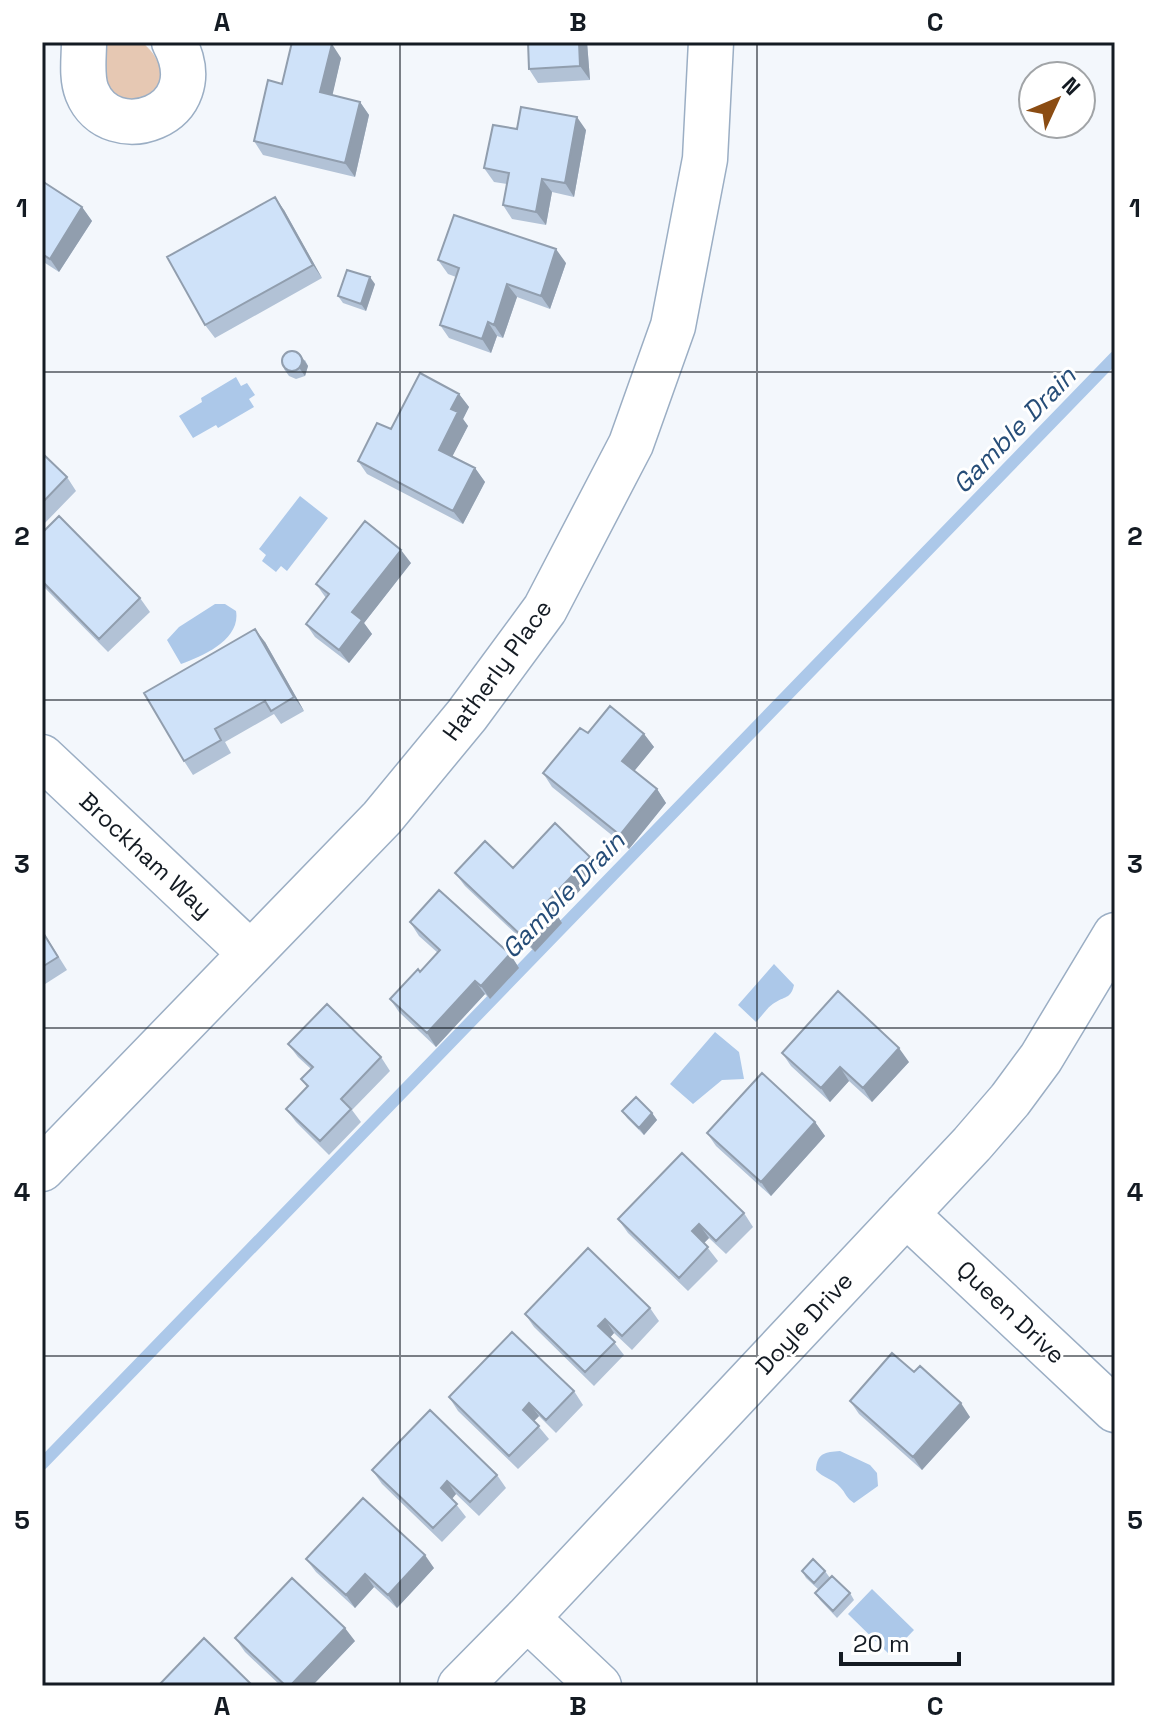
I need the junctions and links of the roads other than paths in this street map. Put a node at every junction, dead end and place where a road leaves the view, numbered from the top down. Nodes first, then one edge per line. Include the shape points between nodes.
1 (84, 42) edge
2 (174, 42) edge
3 (711, 42) edge
4 (42, 757) edge
5 (1115, 935) edge
6 (250, 953) junction
7 (42, 1169) edge
8 (906, 1214) junction
9 (1115, 1410) edge
10 (527, 1618) junction
11 (460, 1686) edge
12 (599, 1686) edge

1 - 2 street via 88,93 110,117 125,121 157,116 172,105 185,71
3 - 6 street, Hatherly Place via 705,159 673,326 631,444 545,609 467,715 382,818
4 - 6 street, Brockham Way
5 - 8 street, Doyle Drive via 1041,1058 982,1133
6 - 7 street, Hatherly Place
8 - 9 street, Queen Drive
8 - 10 street, Doyle Drive
10 - 11 street, Doyle Drive
10 - 12 street

